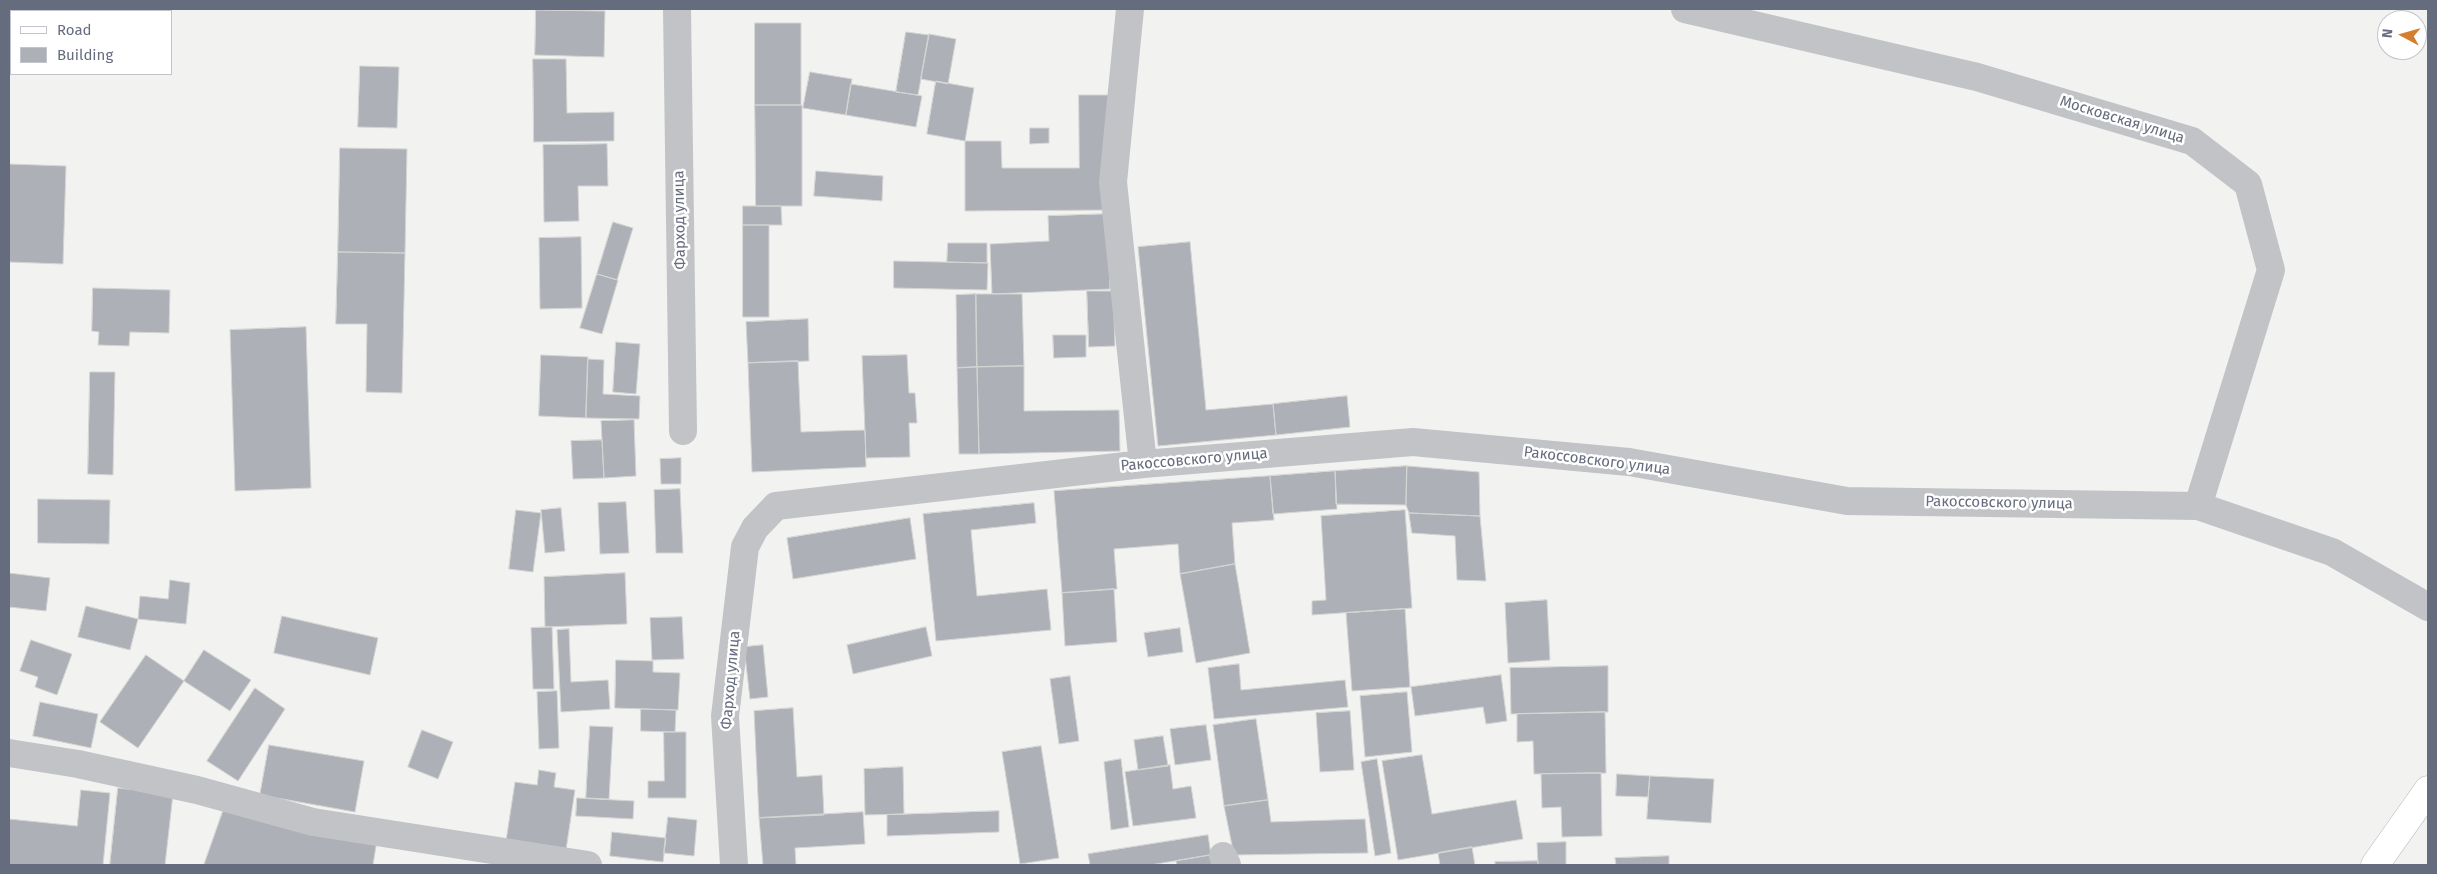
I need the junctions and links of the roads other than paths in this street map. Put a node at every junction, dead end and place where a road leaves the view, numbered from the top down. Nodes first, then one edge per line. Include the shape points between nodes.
1 (677, 9) edge
2 (1130, 9) edge
3 (1685, 9) edge
4 (683, 431) dead end
5 (1143, 464) junction
6 (2198, 506) junction
7 (755, 528) joint
8 (2428, 607) edge
9 (9, 752) edge
10 (2428, 790) edge
11 (588, 865) edge
12 (734, 865) edge
13 (2375, 865) edge

1 - 4 street, Фарход улица
2 - 5 street via 1113,182
3 - 6 street, Московская улица via 1977,77 2192,141 2248,184 2271,270
5 - 6 street, Ракоссовского улица via 1413,442 1629,462 1847,500
5 - 7 street, Ракоссовского улица via 776,506
6 - 8 street, Ракоссовского улица via 2332,552
7 - 12 street, Фарход улица via 745,547 725,716
9 - 11 street via 197,790 313,822
10 - 13 main road

